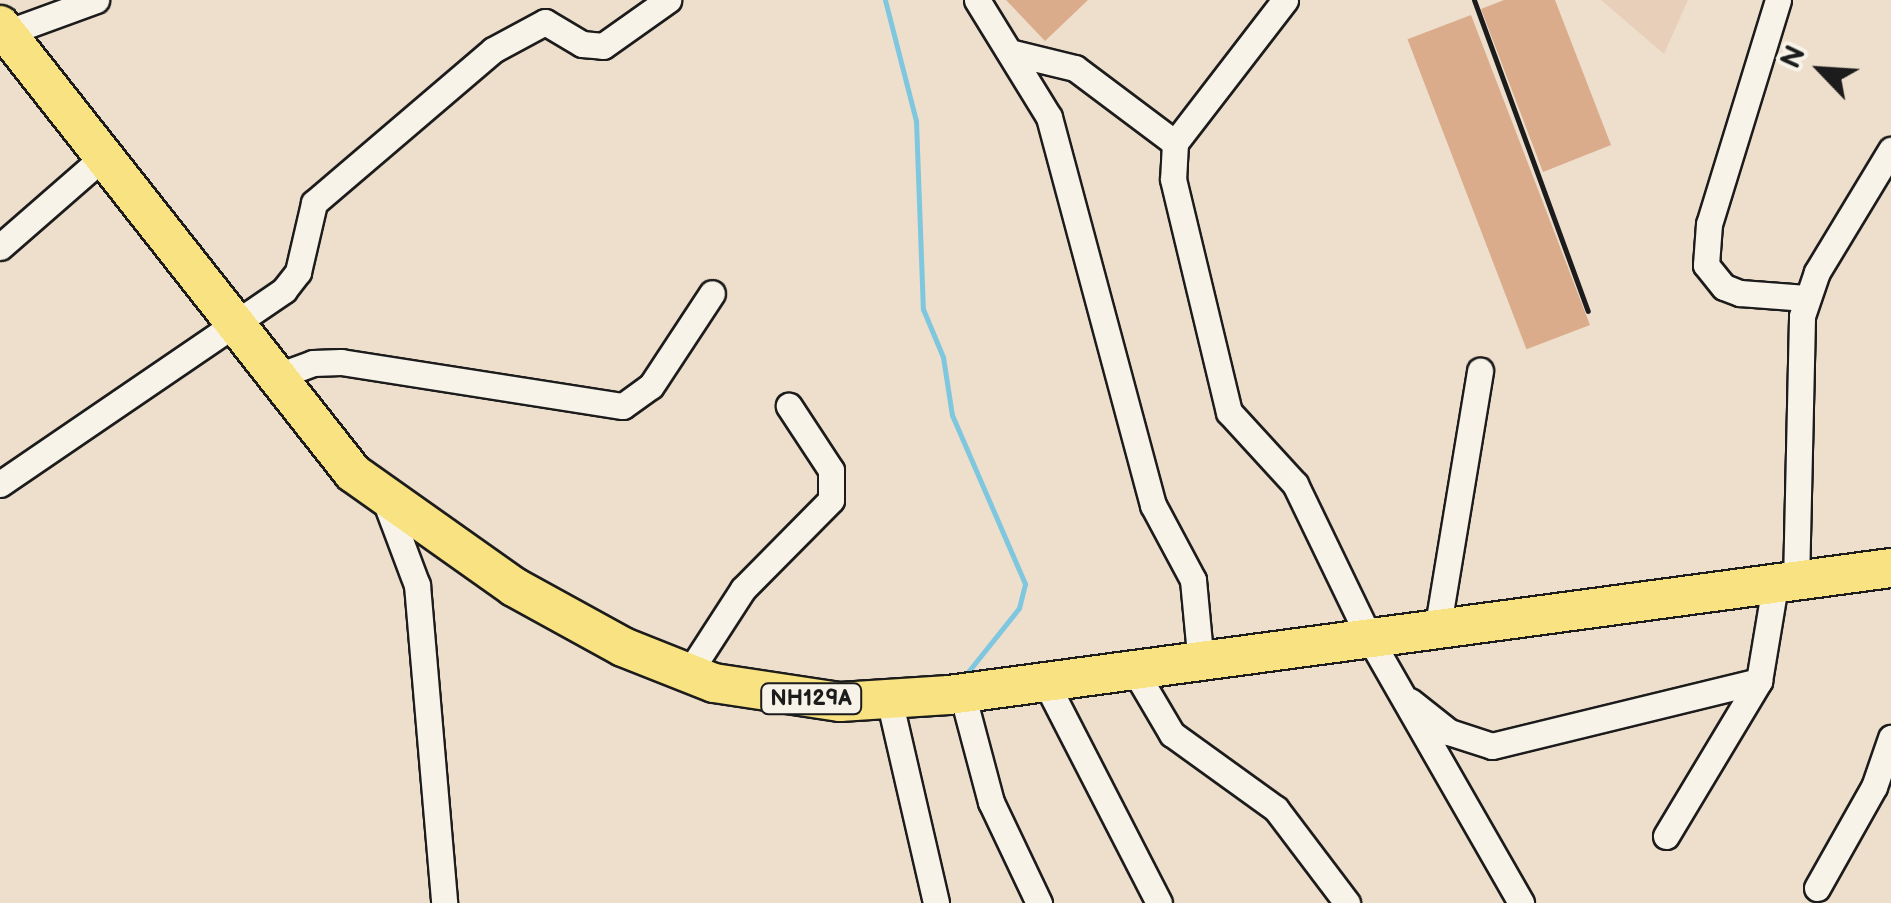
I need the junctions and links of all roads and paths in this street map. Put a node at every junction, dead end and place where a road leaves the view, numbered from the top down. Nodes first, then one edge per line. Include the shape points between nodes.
1 (96, 0) edge
2 (668, 0) edge
3 (977, 0) edge
4 (1285, 0) edge
5 (1778, 0) edge
6 (3, 29) edge
7 (1013, 53) junction
8 (1175, 143) junction
9 (1891, 150) edge
10 (104, 157) junction
11 (0, 246) edge
12 (712, 293) dead end
13 (1806, 298) junction
14 (237, 328) junction
15 (1480, 371) dead end
16 (275, 376) junction
17 (789, 406) dead end
18 (0, 484) edge
19 (385, 500) junction
20 (1891, 568) edge
21 (1786, 584) junction
22 (1437, 630) junction
23 (1370, 639) junction
24 (1202, 664) junction
25 (1136, 673) junction
26 (688, 674) junction
27 (1759, 681) junction
28 (1046, 683) junction
29 (962, 693) junction
30 (1402, 695) junction
31 (889, 700) junction
32 (1891, 738) edge
33 (1666, 836) dead end
34 (1817, 888) dead end
35 (1514, 900) edge
36 (444, 903) edge
37 (936, 903) edge
38 (1039, 903) edge
39 (1160, 903) edge
40 (1347, 903) edge

1 - 6 street
2 - 14 street via 603,46 582,44 544,22 482,59 314,203 292,282
3 - 7 street
4 - 8 street
5 - 13 street via 1709,224 1706,265 1724,287 1740,293
6 - 10 highway, NH129A
7 - 8 street via 1075,68
7 - 24 street via 1049,117 1154,505 1193,580
8 - 23 street via 1174,178 1229,412 1295,484
9 - 13 street
10 - 11 street
10 - 14 highway, NH129A
12 - 16 street via 651,386 623,406 342,362 313,362
13 - 21 street
14 - 16 highway, NH129A
14 - 18 street
15 - 22 street
16 - 19 highway, NH129A via 353,473
17 - 26 street via 830,470 831,500 743,589
19 - 26 highway, NH129A via 514,587
19 - 36 street via 417,585
20 - 21 highway, NH129A
21 - 22 highway, NH129A
21 - 27 street
22 - 23 highway, NH129A
23 - 24 highway, NH129A
23 - 30 street
24 - 25 highway, NH129A
25 - 28 highway, NH129A
25 - 40 street via 1172,734 1289,822
26 - 31 highway, NH129A via 794,698
27 - 30 street via 1492,746 1449,732
27 - 33 street
28 - 29 highway, NH129A
28 - 39 street
29 - 31 highway, NH129A
29 - 38 street via 991,802
30 - 35 street
31 - 37 street
32 - 34 street via 1874,787

